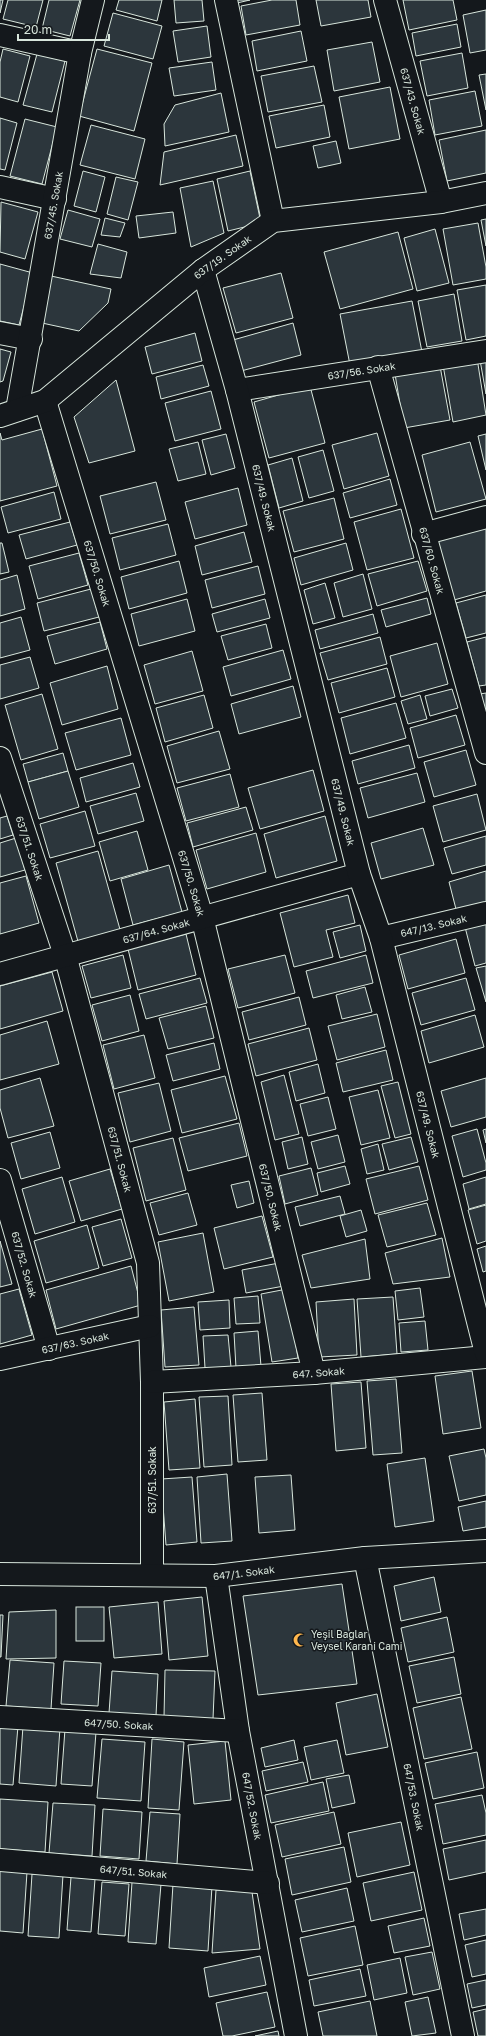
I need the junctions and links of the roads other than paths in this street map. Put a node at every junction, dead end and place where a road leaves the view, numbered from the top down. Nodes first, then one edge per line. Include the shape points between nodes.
1 (93, 0) edge
2 (226, 0) edge
3 (385, 0) edge
4 (0, 35) edge
5 (80, 53) junction
6 (0, 187) edge
7 (486, 193) edge
8 (55, 199) junction
9 (440, 202) junction
10 (274, 221) junction
11 (203, 270) junction
12 (0, 333) edge
13 (31, 339) junction
14 (486, 351) edge
15 (378, 368) junction
16 (237, 390) junction
17 (45, 401) junction
18 (9, 413) edge
19 (486, 517) edge
20 (423, 534) junction
21 (486, 753) edge
22 (0, 758) edge
23 (359, 874) junction
24 (486, 913) edge
25 (202, 917) junction
26 (381, 938) junction
27 (65, 955) junction
28 (0, 974) edge
29 (0, 1180) edge
30 (150, 1326) junction
31 (49, 1349) junction
32 (486, 1353) edge
33 (486, 1356) edge
34 (0, 1359) edge
35 (314, 1373) junction
36 (152, 1382) junction
37 (486, 1551) edge
38 (365, 1558) junction
39 (0, 1574) edge
40 (152, 1574) junction
41 (216, 1576) junction
42 (0, 1717) edge
43 (238, 1731) junction
44 (0, 1860) edge
45 (268, 1883) junction
46 (296, 2036) edge
47 (463, 2036) edge

1 - 5 street, 637/45. Sokak
2 - 10 street
3 - 9 street, 637/43. Sokak
4 - 5 street
5 - 8 street, 637/45. Sokak
6 - 8 street
7 - 9 street, 637/19. Sokak
8 - 13 street, 637/45. Sokak
9 - 10 street, 637/19. Sokak
10 - 11 street, 637/19. Sokak
11 - 16 street, 637/49. Sokak
11 - 17 street, 637/19. Sokak
12 - 13 street
13 - 18 street, 637/45. Sokak
14 - 15 street, 637/56. Sokak
15 - 16 street, 637/56. Sokak
15 - 20 street, 637/60. Sokak
16 - 23 street, 637/49. Sokak
17 - 18 street, 637/19. Sokak
17 - 25 street, 637/50. Sokak
19 - 20 street
20 - 21 street, 637/60. Sokak
22 - 27 street, 637/51. Sokak
23 - 25 street, 637/64. Sokak
23 - 26 street, 637/49. Sokak
24 - 26 street, 647/13. Sokak
25 - 27 street, 637/64. Sokak
25 - 35 street, 637/50. Sokak
26 - 32 street, 637/49. Sokak
27 - 28 street, 637/64. Sokak
27 - 30 street, 637/51. Sokak via 148,1263
29 - 31 street, 637/52. Sokak
30 - 31 street, 637/63. Sokak
30 - 36 street, 637/51. Sokak
31 - 34 street, 637/63. Sokak
33 - 35 street, 647. Sokak
35 - 36 street, 647. Sokak
36 - 40 street, 637/51. Sokak
37 - 38 street, 647/1. Sokak
38 - 41 street, 647/1. Sokak
38 - 47 street, 647/53. Sokak
39 - 40 street, 647/1. Sokak
40 - 41 street, 647/1. Sokak
41 - 43 street, 647/52. Sokak
42 - 43 street, 647/50. Sokak
43 - 45 street, 647/52. Sokak
44 - 45 street, 647/51. Sokak
45 - 46 street, 647/52. Sokak

